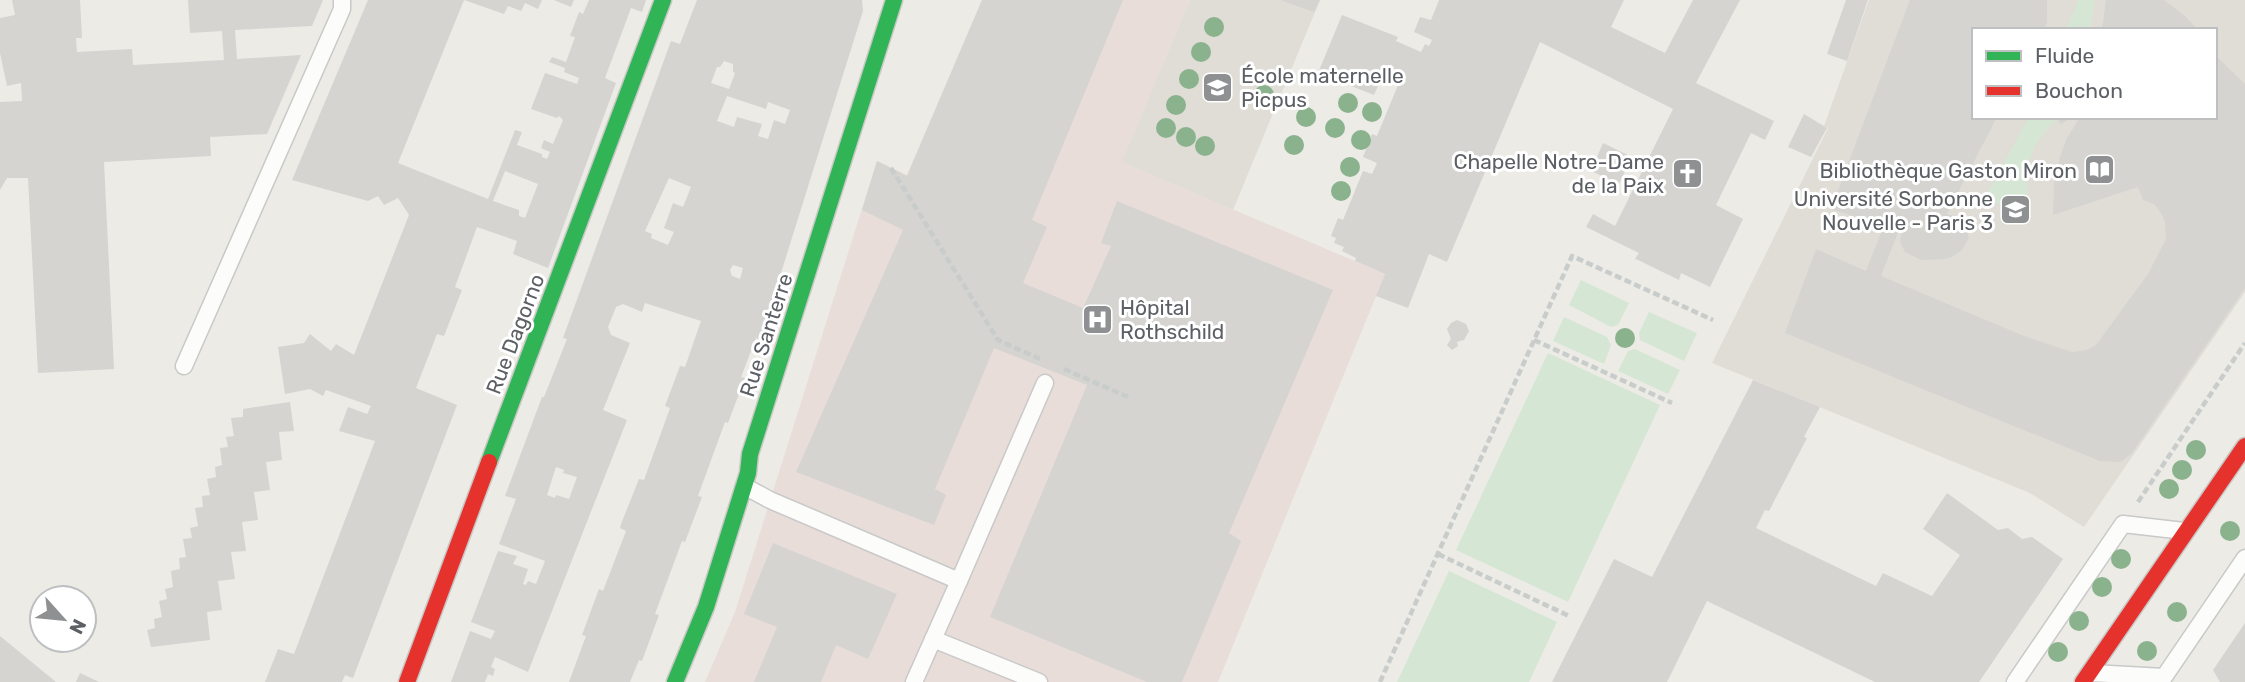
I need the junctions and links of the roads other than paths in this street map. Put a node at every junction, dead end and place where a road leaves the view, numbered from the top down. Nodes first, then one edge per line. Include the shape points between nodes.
1 (342, 0) edge
2 (663, 0) edge
3 (894, 0) edge
4 (184, 366) dead end
5 (1045, 383) dead end
6 (2245, 446) edge
7 (744, 486) junction
8 (2187, 531) junction
9 (2245, 558) edge
10 (959, 581) junction
11 (933, 639) junction
12 (2087, 677) edge
13 (407, 682) edge
14 (675, 682) edge
15 (914, 682) edge
16 (1039, 682) edge
17 (2015, 682) edge

1 - 4 lane via 342,9
2 - 13 street, Rue Dagorno
3 - 7 street, Rue Santerre via 750,454
5 - 10 lane
6 - 8 street
7 - 10 lane
7 - 14 street, Rue Santerre via 706,607
8 - 12 street
8 - 17 lane via 2123,524
9 - 12 lane via 2164,677
10 - 11 lane
11 - 15 lane
11 - 16 lane

